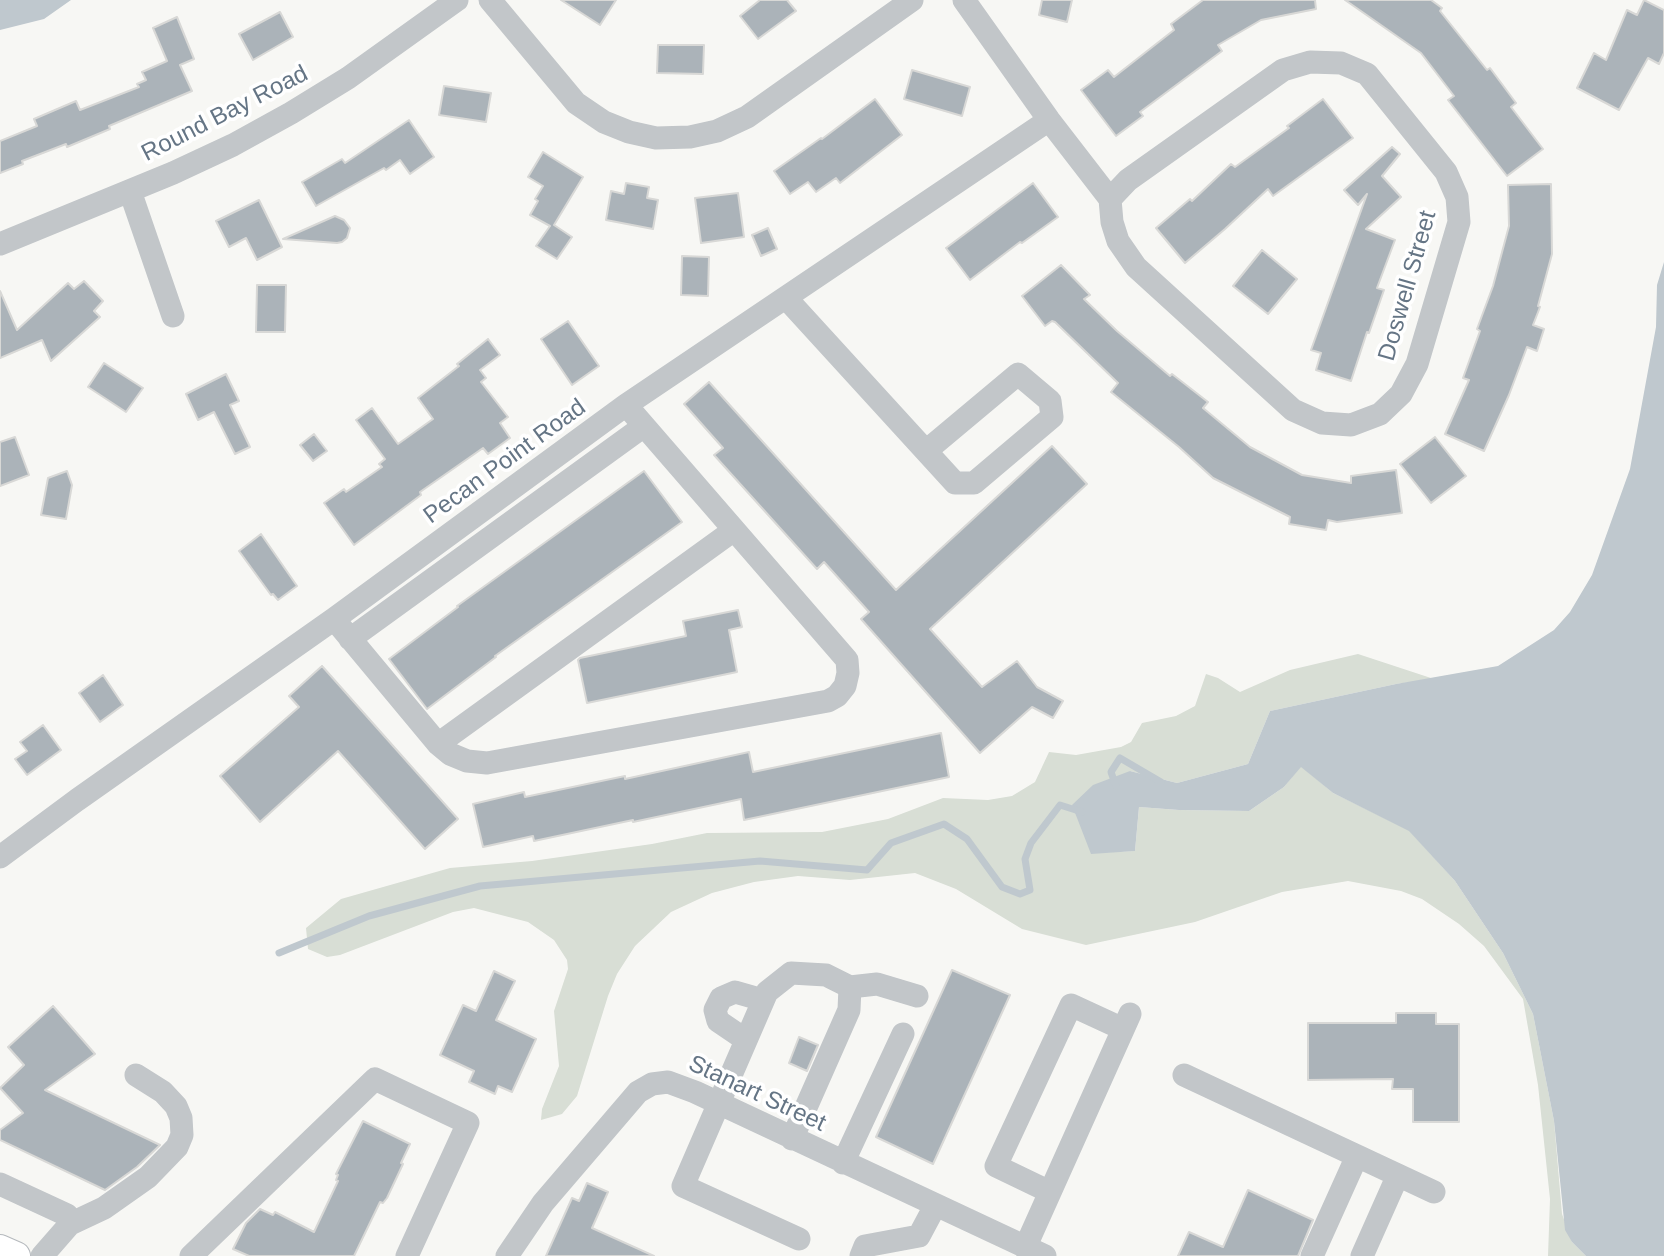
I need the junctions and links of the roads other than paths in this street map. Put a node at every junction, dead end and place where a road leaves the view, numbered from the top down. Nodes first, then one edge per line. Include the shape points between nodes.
1 (457, 0) edge
2 (490, 0) edge
3 (912, 0) edge
4 (964, 0) edge
5 (1049, 120) junction
6 (130, 191) junction
7 (1110, 199) junction
8 (0, 244) edge
9 (786, 298) junction
10 (173, 316) dead end
11 (626, 405) junction
12 (644, 426) junction
13 (926, 451) junction
14 (734, 530) junction
15 (334, 619) junction
16 (350, 639) junction
17 (438, 744) junction
18 (0, 857) edge
19 (850, 987) junction
20 (917, 996) dead end
21 (763, 1000) junction
22 (903, 1034) dead end
23 (746, 1040) junction
24 (136, 1075) dead end
25 (1184, 1075) dead end
26 (719, 1103) junction
27 (792, 1139) junction
28 (1357, 1156) junction
29 (843, 1163) junction
30 (1398, 1175) junction
31 (0, 1184) edge
32 (1050, 1192) junction
33 (1434, 1192) dead end
34 (935, 1206) junction
35 (69, 1224) junction
36 (799, 1239) dead end
37 (0, 1249) edge
38 (1037, 1253) edge
39 (16, 1256) edge
40 (42, 1256) edge
41 (191, 1256) edge
42 (407, 1256) edge
43 (507, 1256) edge
44 (861, 1256) edge
45 (1311, 1256) edge
46 (1362, 1256) edge

1 - 6 street, Round Bay Road via 291,113 233,145
2 - 3 street via 576,103 629,132 690,138 747,117
4 - 5 street, Doswell Street
5 - 7 street, Doswell Street
5 - 9 street, Pecan Point Road
6 - 8 street, Round Bay Road
6 - 10 street
7 - 7 street, Doswell Street via 1118,241 1136,267 1293,410 1322,423 1351,425 1380,414 1401,394 1417,364 1459,222 1457,197 1446,172 1367,74 1331,62 1283,70 1128,180
9 - 11 street, Pecan Point Road
9 - 13 street
11 - 12 street
11 - 15 street, Pecan Point Road
12 - 14 street
12 - 16 street
13 - 13 street via 955,484 975,483 1052,417 1050,401 1018,374
14 - 17 street
14 - 17 street via 846,660 845,686 837,696 487,763 467,761
15 - 16 street
15 - 18 street, Pecan Point Road
16 - 17 street
19 - 20 street via 877,984
19 - 21 street via 826,975 791,973
19 - 27 street via 849,1010
21 - 23 street
21 - 23 street via 735,992 721,998 715,1010 718,1021
22 - 29 street
23 - 26 street
24 - 35 street via 176,1106 182,1135 177,1147 148,1177 104,1208
25 - 28 street
26 - 27 street, Stanart Street
26 - 36 street via 683,1185
26 - 43 street, Stanart Street via 668,1082 638,1092 543,1203
27 - 29 street, Stanart Street
28 - 30 street
28 - 45 street
29 - 34 street, Stanart Street
30 - 33 street
30 - 46 street
31 - 35 street via 67,1215
32 - 32 street via 1126,1021 1071,1005 996,1166
32 - 38 street
34 - 38 street, Stanart Street
34 - 44 street via 919,1236 865,1246
35 - 40 street
37 - 39 main road
41 - 42 street via 375,1079 468,1124

